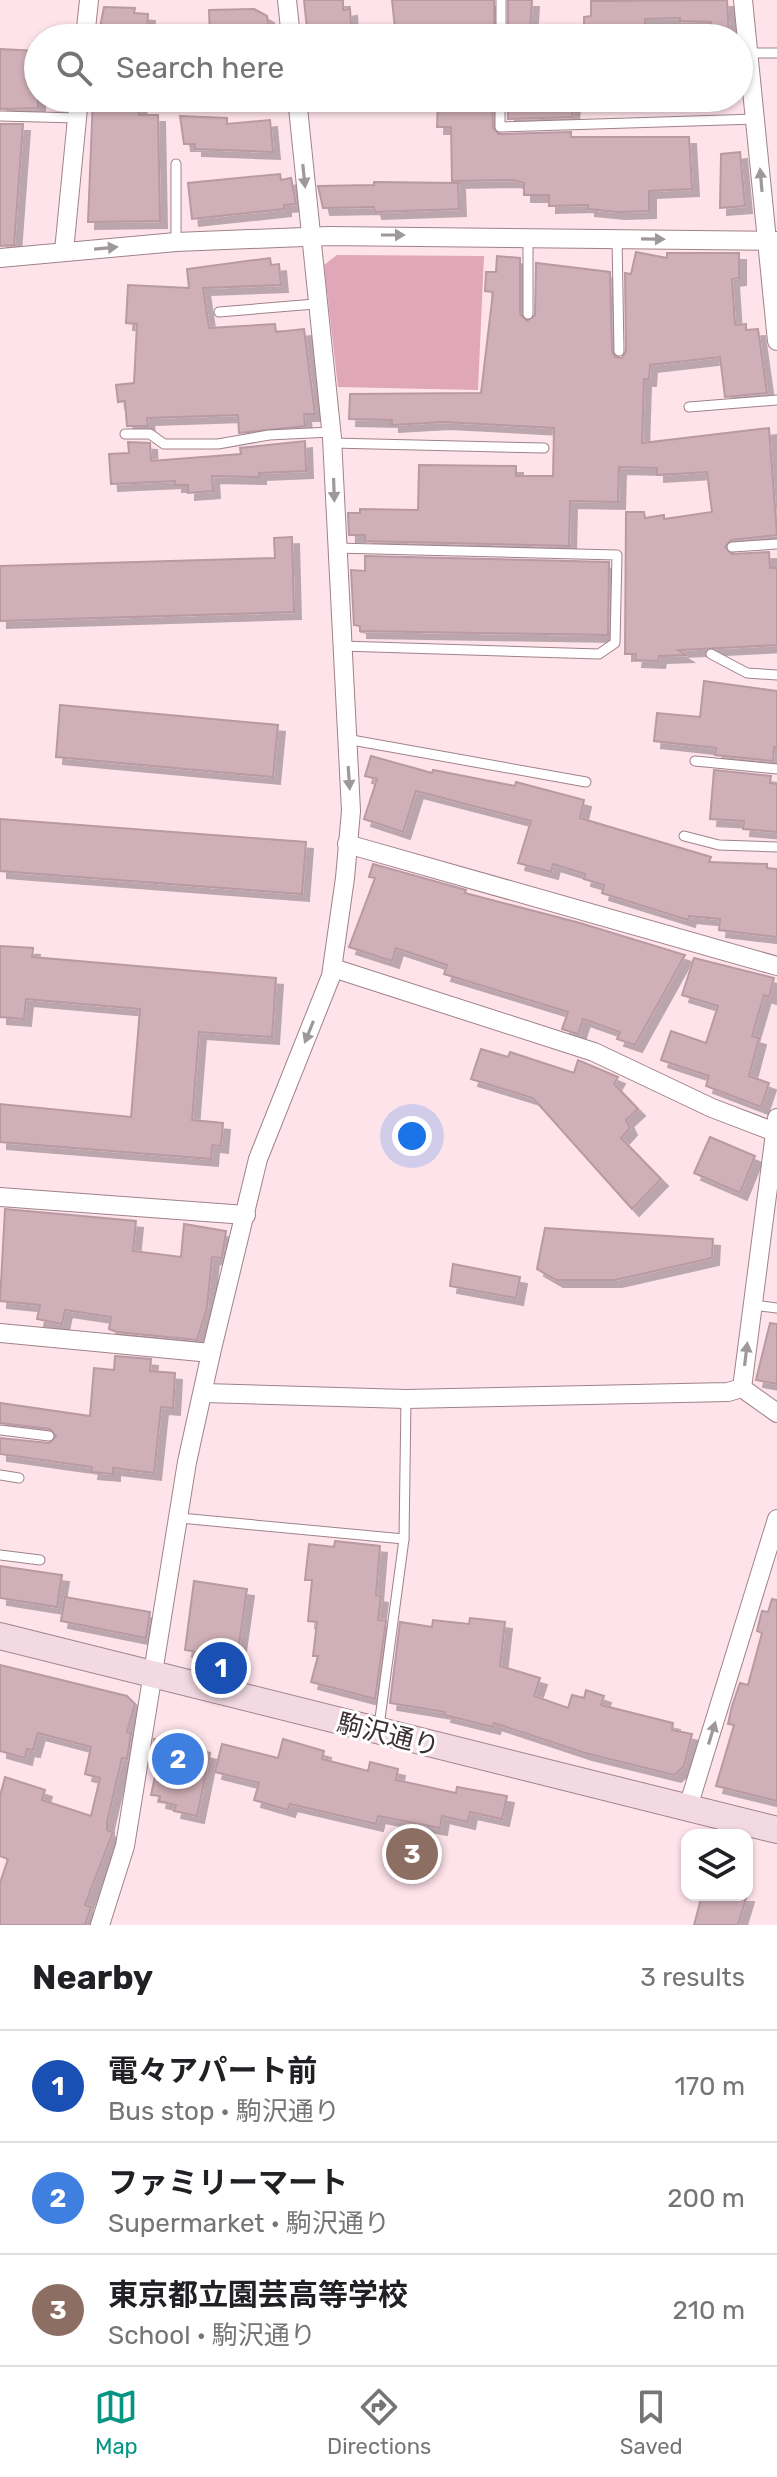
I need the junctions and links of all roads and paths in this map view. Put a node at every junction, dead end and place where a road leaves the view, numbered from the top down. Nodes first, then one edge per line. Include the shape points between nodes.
1 (89, 0) edge
2 (287, 0) edge
3 (501, 0) edge
4 (743, 0) edge
5 (86, 24) edge
6 (290, 24) edge
7 (501, 24) edge
8 (746, 24) edge
9 (753, 53) edge
10 (777, 53) edge
11 (753, 91) edge
12 (78, 112) edge
13 (298, 112) edge
14 (500, 112) edge
15 (0, 116) edge
16 (77, 118) junction
17 (756, 119) junction
18 (176, 164) dead end
19 (311, 236) junction
20 (528, 237) junction
21 (617, 238) junction
22 (772, 241) edge
23 (176, 242) junction
24 (64, 251) junction
25 (0, 258) edge
26 (315, 304) junction
27 (219, 312) dead end
28 (528, 314) dead end
29 (777, 341) edge
30 (619, 351) dead end
31 (777, 400) edge
32 (689, 407) dead end
33 (125, 434) dead end
34 (332, 437) junction
35 (544, 448) dead end
36 (777, 544) edge
37 (732, 547) dead end
38 (335, 548) junction
39 (341, 646) junction
40 (711, 654) dead end
41 (777, 675) edge
42 (346, 739) junction
43 (695, 761) dead end
44 (777, 769) edge
45 (586, 782) dead end
46 (684, 836) dead end
47 (347, 844) junction
48 (777, 847) edge
49 (777, 966) edge
50 (333, 968) junction
51 (775, 1136) edge
52 (0, 1197) edge
53 (246, 1215) junction
54 (752, 1305) junction
55 (777, 1308) edge
56 (0, 1333) edge
57 (211, 1353) junction
58 (742, 1388) junction
59 (204, 1393) junction
60 (406, 1399) junction
61 (777, 1413) edge
62 (0, 1430) edge
63 (49, 1436) dead end
64 (0, 1475) edge
65 (19, 1478) dead end
66 (180, 1518) junction
67 (777, 1519) edge
68 (404, 1539) junction
69 (0, 1555) edge
70 (40, 1560) dead end
71 (0, 1636) edge
72 (155, 1676) junction
73 (378, 1733) junction
74 (688, 1807) junction
75 (777, 1830) edge
76 (100, 1925) edge

1 - 5 street
2 - 6 street
3 - 7 lane
4 - 8 street
9 - 10 lane
11 - 17 street
12 - 16 street
13 -> 19 street
14 - 17 lane via 500,127
15 - 16 lane
16 - 24 street
22 -> 17 street
18 - 23 lane
19 -> 20 street
19 - 23 street
19 - 26 street
20 - 21 street
20 - 28 lane
21 -> 22 street
21 - 30 lane
22 - 29 street
24 -> 23 street
24 - 25 street
26 - 27 lane
26 - 34 street
31 - 32 lane
33 - 34 lane via 150,434 164,444
34 - 35 lane
34 -> 38 street
36 - 37 lane
38 - 39 street
38 - 39 lane via 617,555 615,643 599,654
39 - 42 street
40 - 41 lane via 747,673
42 - 45 lane
42 -> 47 street via 351,811
43 - 44 lane
46 - 48 lane via 719,845
47 - 49 street
47 - 50 street
50 - 51 street via 594,1052
50 -> 53 street via 258,1159
51 - 54 street
52 - 53 street
53 - 57 street
54 - 55 lane
58 -> 54 street
56 - 57 street
57 - 59 street
58 - 60 street
58 - 61 street
59 - 60 street
59 - 66 street
60 - 68 lane
62 - 63 lane
64 - 65 lane
66 - 68 lane
66 - 72 street
74 -> 67 street
68 - 73 lane
69 - 70 lane
71 - 72 main road, 駒沢通り
72 - 73 main road, 駒沢通り
72 - 76 street via 125,1846
73 - 74 main road, 駒沢通り
74 - 75 main road, 駒沢通り

